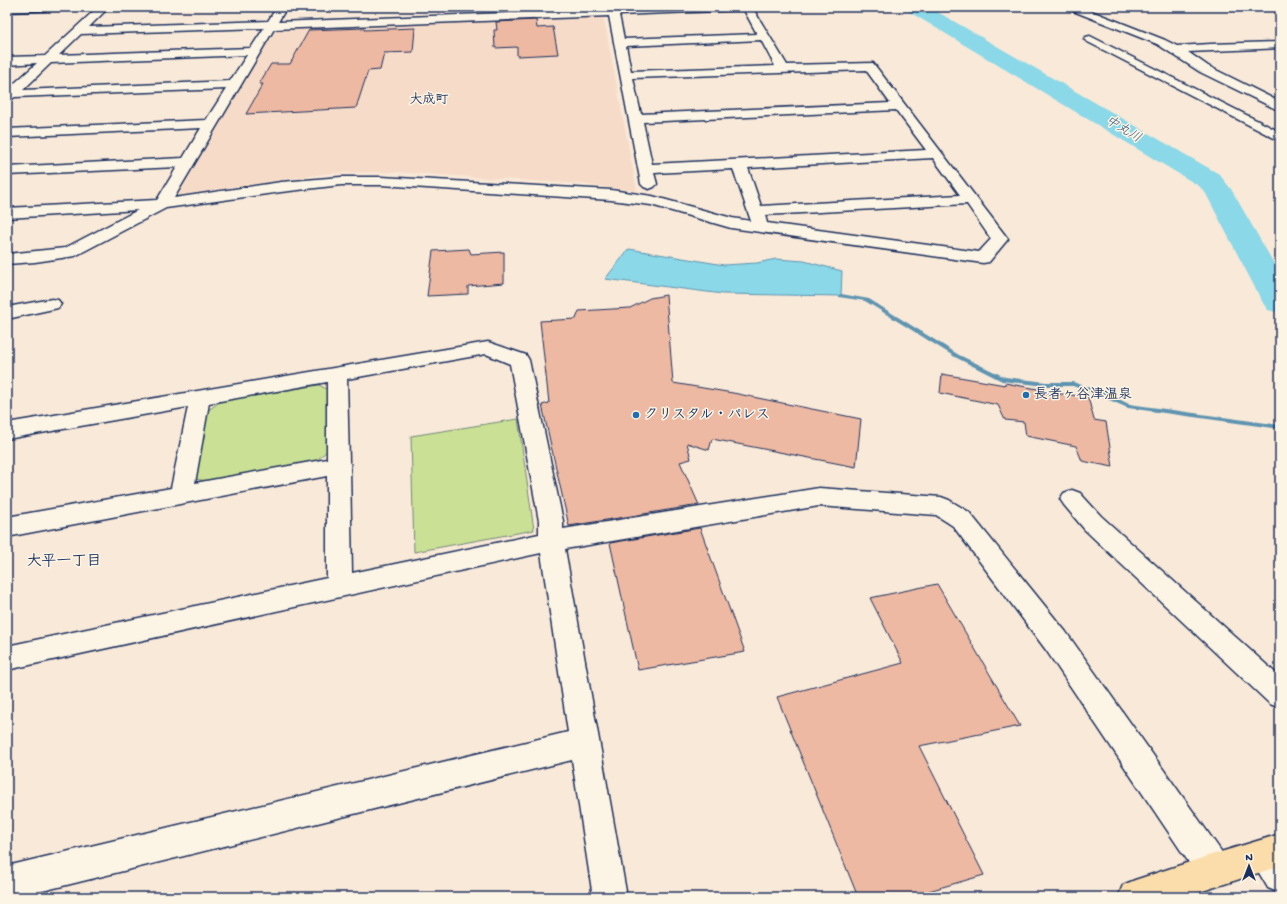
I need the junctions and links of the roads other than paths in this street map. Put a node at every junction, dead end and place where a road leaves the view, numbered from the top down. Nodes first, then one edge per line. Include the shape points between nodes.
1 (61, 7) edge
2 (104, 7) edge
3 (282, 7) edge
4 (434, 7) edge
5 (747, 7) edge
6 (1072, 7) edge
7 (24, 8) edge
8 (7, 9) edge
9 (613, 10) edge
10 (431, 20) junction
11 (271, 25) junction
12 (78, 31) junction
13 (763, 37) junction
14 (1090, 39) dead end
15 (619, 43) junction
16 (1280, 45) edge
17 (1176, 50) junction
18 (256, 51) junction
19 (1121, 55) junction
20 (48, 59) junction
21 (7, 61) edge
22 (1159, 61) dead end
23 (1174, 64) dead end
24 (782, 68) junction
25 (1204, 69) junction
26 (627, 75) junction
27 (1222, 78) junction
28 (235, 85) junction
29 (1273, 90) dead end
30 (8, 95) edge
31 (900, 106) junction
32 (1280, 107) edge
33 (635, 118) junction
34 (211, 124) junction
35 (7, 133) edge
36 (1280, 137) edge
37 (937, 154) junction
38 (187, 162) junction
39 (739, 164) junction
40 (646, 169) junction
41 (7, 170) edge
42 (971, 199) junction
43 (652, 201) junction
44 (162, 204) junction
45 (756, 211) junction
46 (7, 213) edge
47 (760, 227) junction
48 (7, 259) edge
49 (52, 304) dead end
50 (7, 313) edge
51 (337, 374) junction
52 (200, 398) junction
53 (7, 432) edge
54 (340, 465) junction
55 (181, 494) junction
56 (1072, 499) dead end
57 (7, 527) edge
58 (551, 541) junction
59 (340, 587) junction
60 (7, 658) edge
61 (1280, 695) edge
62 (585, 742) junction
63 (1275, 860) edge
64 (1214, 870) junction
65 (7, 883) edge
66 (610, 897) edge
67 (1135, 897) edge

1 - 7 street
2 - 12 street
3 - 11 street
4 - 10 street
5 - 9 street
5 - 13 street
6 - 17 street
7 - 8 street
9 - 10 street
9 - 15 street
10 - 11 street
11 - 12 street
11 - 18 street
12 - 20 street
13 - 15 street
13 - 24 street
14 - 19 street
15 - 26 street
16 - 17 street
17 - 25 street
18 - 20 street
18 - 28 street
19 - 22 street
19 - 36 street
20 - 21 street
20 - 30 street
23 - 25 street
24 - 26 street
24 - 31 street via 869,66
25 - 27 street
26 - 33 street
27 - 29 street
27 - 32 street
28 - 30 street
28 - 34 street
31 - 33 street
31 - 37 street
33 - 40 street
34 - 35 street
34 - 38 street
37 - 39 street
37 - 42 street
38 - 41 street
38 - 44 street
39 - 40 street
39 - 45 street
40 - 43 street
42 - 45 street
42 - 47 street via 1000,239 983,258
43 - 44 street via 578,192 341,181
43 - 47 street via 731,223
44 - 46 street
44 - 48 street via 69,252
45 - 47 street
49 - 50 street
51 - 52 street
51 - 54 street
51 - 58 street via 488,348 519,360 551,521
52 - 53 street
52 - 55 street
54 - 55 street
54 - 59 street
55 - 57 street
56 - 61 street via 1093,523
58 - 59 street
58 - 62 street
58 - 64 street via 819,498 941,506 961,519 1056,641
59 - 60 street
62 - 65 street
62 - 66 street
63 - 64 main road
64 - 67 main road

